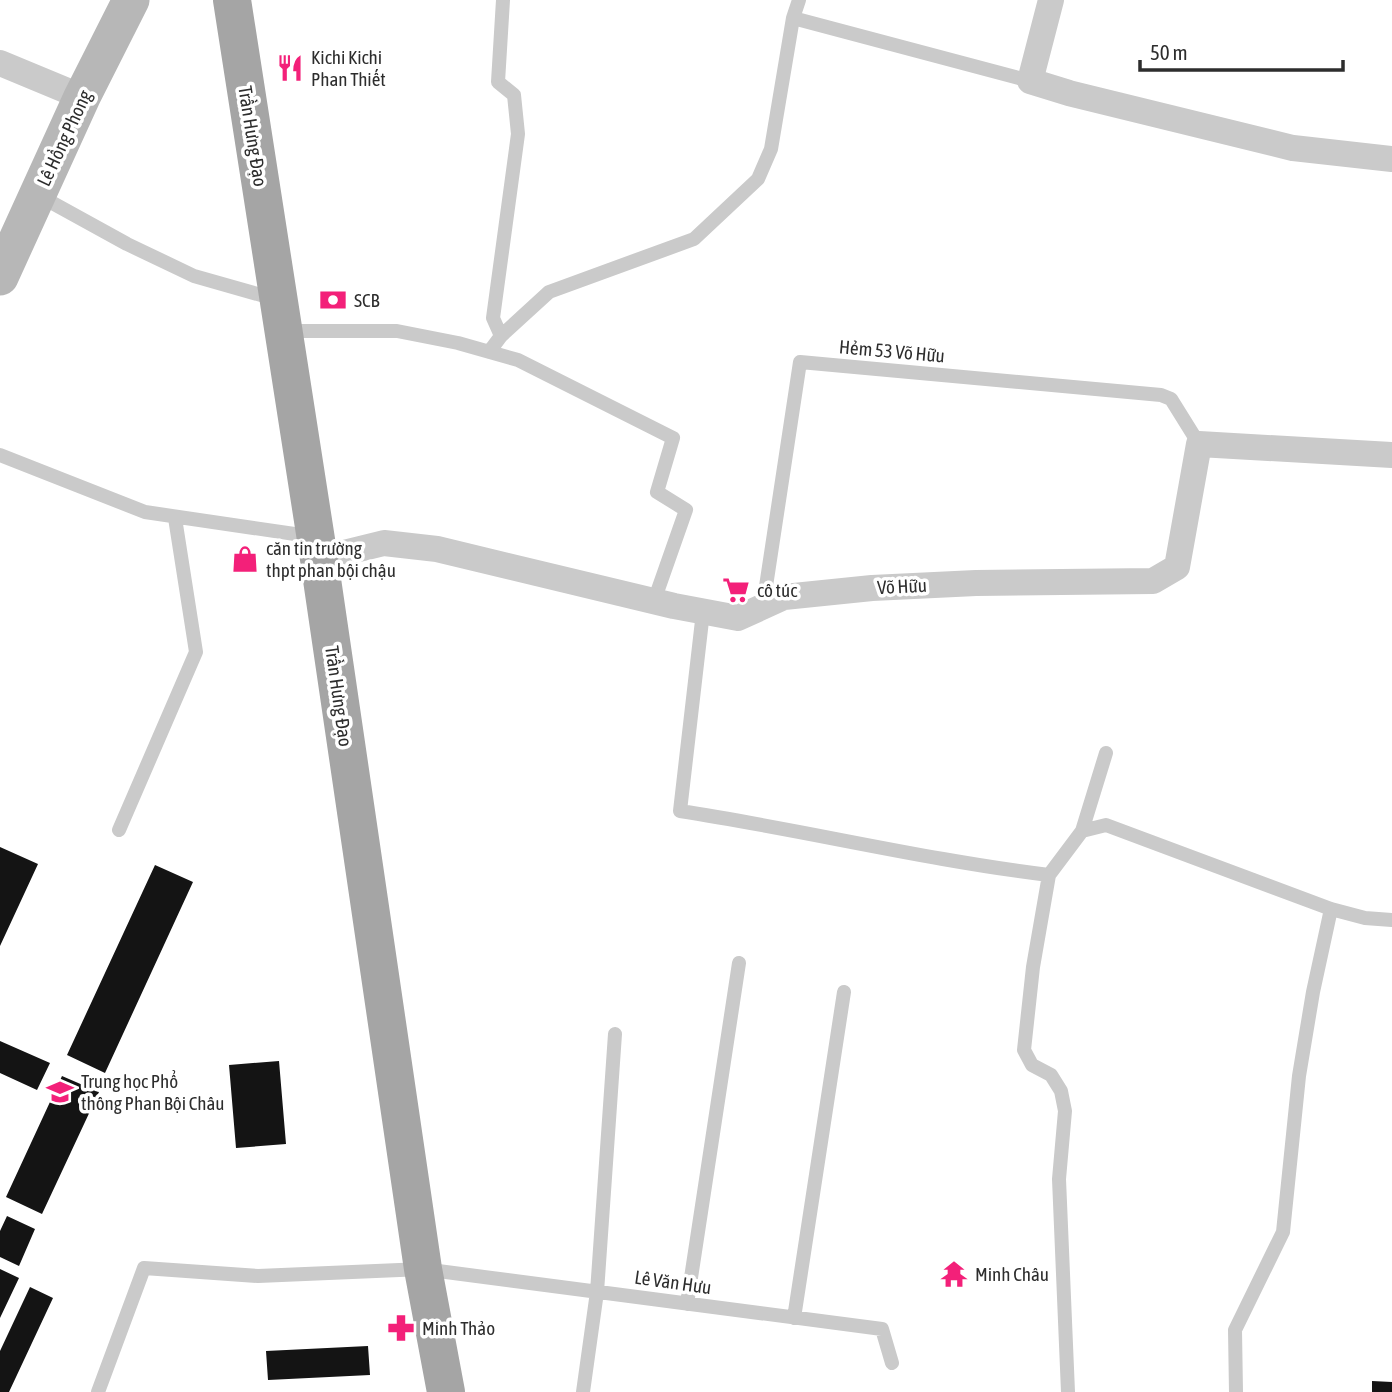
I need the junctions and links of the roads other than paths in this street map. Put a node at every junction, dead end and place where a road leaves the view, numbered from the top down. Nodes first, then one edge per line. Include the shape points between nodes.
1 (131, 0) edge
2 (232, 0) edge
3 (503, 0) edge
4 (800, 0) edge
5 (1051, 0) edge
6 (793, 18) junction
7 (0, 63) edge
8 (1030, 81) junction
9 (82, 97) junction
10 (1392, 159) edge
11 (37, 195) junction
12 (0, 277) edge
13 (281, 315) junction
14 (501, 336) junction
15 (489, 352) junction
16 (1199, 444) junction
17 (1392, 455) edge
18 (0, 456) edge
19 (174, 518) junction
20 (318, 548) junction
21 (654, 601) junction
22 (764, 606) junction
23 (703, 612) junction
24 (1106, 752) dead end
25 (119, 830) dead end
26 (1082, 831) junction
27 (1049, 875) junction
28 (1331, 909) junction
29 (1392, 920) edge
30 (739, 963) dead end
31 (844, 992) dead end
32 (615, 1034) dead end
33 (423, 1269) junction
34 (597, 1292) junction
35 (687, 1304) junction
36 (794, 1318) junction
37 (892, 1363) dead end
38 (99, 1392) edge
39 (446, 1392) edge
40 (583, 1392) edge
41 (1068, 1392) edge
42 (1236, 1392) edge

1 - 9 main road, Lê Hồng Phong
2 - 13 main road, Trần Hưng Đạo
3 - 14 lane via 499,82 514,95 517,134 493,318
4 - 6 lane
5 - 8 street
6 - 8 lane
6 - 14 lane via 771,149 758,179 694,239 549,292
7 - 9 street
8 - 10 street via 1293,148
9 - 11 main road, Lê Hồng Phong
11 - 12 main road, Lê Hồng Phong
11 - 13 lane via 127,244
13 - 15 lane via 397,331
13 - 20 main road, Trần Hưng Đạo
14 - 15 lane
15 - 21 lane via 518,360 673,438 657,492 686,510
16 - 17 street
16 - 22 street, Võ Hữu via 1177,567 1153,581 872,587 784,597
16 - 22 lane, Hẻm 53 Võ Hữu via 1171,399 1161,395 800,362
18 - 19 lane via 119,503
19 - 20 lane
19 - 25 lane via 196,652
20 - 21 street, Võ Hữu via 384,543 437,550
20 - 33 main road, Trần Hưng Đạo
21 - 23 street, Võ Hữu
22 - 23 street, Võ Hữu via 738,618
23 - 27 lane via 680,811
24 - 26 lane
26 - 27 lane
26 - 28 lane via 1106,825
27 - 41 lane via 1024,1050 1032,1065 1051,1074 1065,1111 1059,1179
28 - 29 lane
28 - 42 lane via 1299,1076 1283,1232 1236,1330
30 - 35 lane
31 - 36 lane
32 - 34 lane
33 - 34 lane, Lê Văn Hưu
33 - 38 lane, Lê Văn Hưu via 258,1276 144,1268
33 - 39 main road, Trần Hưng Đạo
34 - 35 lane, Lê Văn Hưu
34 - 40 lane
35 - 36 lane, Lê Văn Hưu
36 - 37 lane, Lê Văn Hưu via 882,1329

